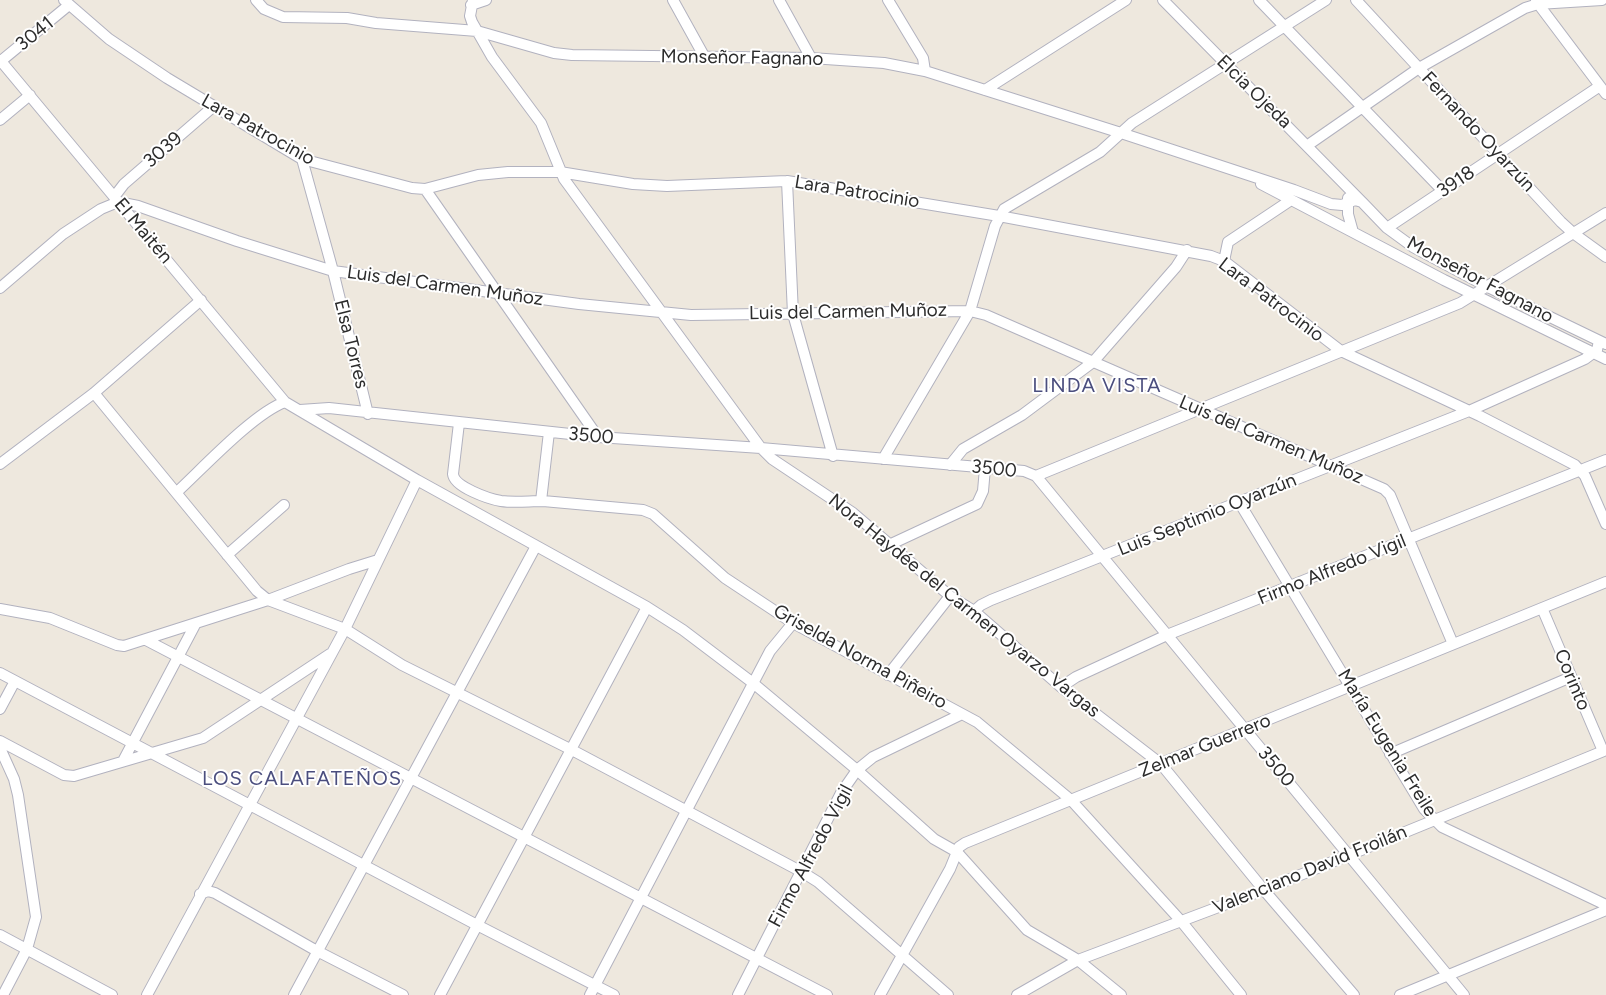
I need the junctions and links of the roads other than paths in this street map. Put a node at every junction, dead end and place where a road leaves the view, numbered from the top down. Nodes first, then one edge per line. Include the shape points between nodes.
1 (256, 0) edge
2 (486, 0) edge
3 (673, 0) edge
4 (779, 0) edge
5 (888, 0) edge
6 (1126, 0) edge
7 (1163, 0) edge
8 (1259, 0) edge
9 (1326, 0) edge
10 (1356, 0) edge
11 (1602, 0) edge
12 (472, 2) edge
13 (1536, 2) edge
14 (67, 3) edge
15 (1285, 27) junction
16 (477, 31) junction
17 (704, 56) junction
18 (811, 58) junction
19 (0, 61) edge
20 (1225, 64) junction
21 (1419, 68) junction
22 (925, 71) junction
23 (985, 90) junction
24 (1603, 90) edge
25 (30, 95) junction
26 (214, 106) junction
27 (1362, 107) junction
28 (0, 120) edge
29 (1121, 132) junction
30 (1308, 144) junction
31 (1498, 154) junction
32 (302, 159) junction
33 (1221, 166) junction
34 (560, 172) junction
35 (787, 181) junction
36 (1346, 184) junction
37 (424, 188) junction
38 (1443, 191) junction
39 (116, 199) junction
40 (1291, 200) junction
41 (1362, 202) junction
42 (1348, 204) junction
43 (1606, 213) edge
44 (999, 216) junction
45 (1387, 228) junction
46 (1353, 232) junction
47 (1573, 233) junction
48 (1187, 250) junction
49 (1606, 257) edge
50 (1224, 261) junction
51 (333, 271) junction
52 (1, 286) edge
53 (1488, 287) junction
54 (494, 291) junction
55 (1475, 295) junction
56 (201, 300) junction
57 (970, 311) junction
58 (660, 313) junction
59 (793, 314) junction
60 (1603, 342) edge
61 (1341, 351) junction
62 (1593, 352) junction
63 (1606, 359) edge
64 (1093, 362) junction
65 (94, 393) junction
66 (285, 402) junction
67 (1198, 409) junction
68 (300, 410) junction
69 (1469, 411) junction
70 (368, 414) junction
71 (459, 423) junction
72 (549, 432) junction
73 (598, 437) junction
74 (760, 448) junction
75 (833, 456) junction
76 (883, 459) junction
77 (1606, 460) edge
78 (0, 464) edge
79 (950, 465) junction
80 (1333, 465) junction
81 (985, 468) junction
82 (1582, 471) junction
83 (1036, 476) junction
84 (417, 480) junction
85 (177, 492) junction
86 (492, 499) junction
87 (541, 501) junction
88 (1239, 502) junction
89 (284, 505) dead end
90 (484, 515) junction
91 (1606, 524) edge
92 (1408, 540) junction
93 (889, 545) junction
94 (536, 546) junction
95 (227, 555) junction
96 (1102, 557) junction
97 (378, 560) junction
98 (1606, 582) edge
99 (1291, 586) junction
100 (950, 596) junction
101 (268, 600) junction
102 (647, 607) junction
103 (1542, 608) junction
104 (0, 609) edge
105 (974, 611) junction
106 (196, 623) junction
107 (792, 623) junction
108 (344, 629) junction
109 (1167, 635) junction
110 (146, 640) junction
111 (1454, 644) junction
112 (331, 653) junction
113 (178, 656) junction
114 (0, 673) edge
115 (888, 675) junction
116 (1571, 678) junction
117 (15, 681) junction
118 (753, 683) junction
119 (1061, 687) junction
120 (1350, 687) junction
121 (457, 691) junction
122 (263, 699) junction
123 (0, 709) edge
124 (962, 714) junction
125 (296, 716) junction
126 (1245, 730) junction
127 (0, 741) edge
128 (133, 743) junction
129 (0, 748) edge
130 (572, 750) junction
131 (1605, 751) edge
132 (152, 753) junction
133 (1390, 754) junction
134 (123, 761) junction
135 (1161, 764) junction
136 (857, 770) junction
137 (410, 778) junction
138 (1071, 800) junction
139 (249, 804) junction
140 (687, 810) junction
141 (1434, 820) junction
142 (526, 837) junction
143 (956, 852) junction
144 (1349, 855) junction
145 (365, 864) junction
146 (802, 872) junction
147 (1263, 889) junction
148 (200, 894) junction
149 (641, 898) junction
150 (1606, 905) edge
151 (1606, 910) edge
152 (1181, 921) junction
153 (477, 925) junction
154 (0, 935) edge
155 (27, 949) junction
156 (317, 951) junction
157 (901, 954) junction
158 (758, 959) junction
159 (1078, 960) junction
160 (1448, 976) junction
161 (596, 985) junction
162 (3, 995) edge
163 (112, 995) edge
164 (147, 995) edge
165 (294, 995) edge
166 (403, 995) edge
167 (440, 995) edge
168 (590, 995) edge
169 (614, 995) edge
170 (738, 995) edge
171 (827, 995) edge
172 (880, 995) edge
173 (948, 995) edge
174 (1017, 995) edge
175 (1121, 995) edge
176 (1242, 995) edge
177 (1354, 995) edge
178 (1400, 995) edge
179 (1464, 995) edge

1 - 16 street, Monseñor Fagnano via 264,9 283,18 347,18
2 - 12 street
3 - 17 street
4 - 18 street
5 - 22 street via 923,58
6 - 23 street
7 - 20 street, Elcia Ojeda
8 - 15 street
9 - 15 street
10 - 21 street, Fernando Oyarzún
11 - 13 street
12 - 16 street, Nora Haydée del Carmen Oyarzo Vargas via 470,16
13 - 21 street
13 - 24 street
14 - 19 street, 3041
14 - 26 street, Lara Patrocinio via 109,39
15 - 20 street
15 - 27 street
16 - 17 street, Monseñor Fagnano via 534,48 572,55
16 - 34 street, Nora Haydée del Carmen Oyarzo Vargas via 492,57 541,122
17 - 18 street, Monseñor Fagnano
18 - 22 street, Monseñor Fagnano via 884,63
19 - 25 street, El Maitén
20 - 29 street
20 - 30 street, Elcia Ojeda
21 - 27 street
21 - 31 street, Fernando Oyarzún
22 - 23 street, Monseñor Fagnano
23 - 29 street, Monseñor Fagnano
24 - 31 street, 3918
25 - 28 street
25 - 39 street, El Maitén
26 - 32 street, Lara Patrocinio
26 - 39 street, 3039 via 124,184
27 - 30 street
27 - 38 street
29 - 33 street, Monseñor Fagnano
29 - 44 street via 1100,152 1004,209
30 - 36 street, Elcia Ojeda
31 - 38 street, 3918
31 - 47 street, Fernando Oyarzún
32 - 37 street, Lara Patrocinio via 385,182
32 - 51 street, Elsa Torres
33 - 40 street, Monseñor Fagnano
33 - 42 street, Monseñor Fagnano via 1331,204
34 - 35 street, Lara Patrocinio via 667,186
34 - 37 street, Lara Patrocinio via 494,172
34 - 58 street, Nora Haydée del Carmen Oyarzo Vargas
35 - 44 street, Lara Patrocinio
35 - 59 street
36 - 41 street, Elcia Ojeda
36 - 42 street
37 - 54 street
38 - 45 street, 3918
39 - 51 street, Luis del Carmen Muñoz
39 - 52 street via 63,234
39 - 56 street, El Maitén
40 - 46 street, Monseñor Fagnano
40 - 50 street via 1228,242
41 - 42 street, Monseñor Fagnano via 1355,200
41 - 45 street, Monseñor Fagnano
42 - 46 street
43 - 47 street
44 - 48 street, Lara Patrocinio
44 - 57 street
45 - 53 street, Monseñor Fagnano via 1413,247
46 - 55 street, Monseñor Fagnano
47 - 49 street, Fernando Oyarzún
47 - 53 street
48 - 50 street, Lara Patrocinio
48 - 64 street via 1176,267
50 - 61 street, Lara Patrocinio
51 - 54 street, Luis del Carmen Muñoz
51 - 70 street, Elsa Torres
53 - 55 street
53 - 60 street, Monseñor Fagnano
54 - 58 street, Luis del Carmen Muñoz
54 - 73 street
55 - 61 street via 1430,317
55 - 62 street, Monseñor Fagnano
56 - 65 street
56 - 66 street, El Maitén
57 - 59 street, Luis del Carmen Muñoz
57 - 64 street, Luis del Carmen Muñoz
57 - 76 street
58 - 59 street, Luis del Carmen Muñoz
58 - 74 street, Nora Haydée del Carmen Oyarzo Vargas
59 - 75 street
60 - 62 street
61 - 67 street
61 - 69 street, Lara Patrocinio
62 - 63 street, Monseñor Fagnano
62 - 69 street, Luis Septimio Oyarzún via 1585,359
64 - 67 street, Luis del Carmen Muñoz
64 - 79 street via 1022,415 963,449
65 - 78 street
65 - 85 street
66 - 68 street
66 - 85 street via 275,405
67 - 80 street, Luis del Carmen Muñoz
67 - 83 street
68 - 70 street, 3500 via 329,408
68 - 84 street
69 - 80 street, Luis Septimio Oyarzún
69 - 82 street, Lara Patrocinio
70 - 71 street, 3500
71 - 72 street, 3500
71 - 86 street, Griselda Norma Piñeiro via 454,479 458,484
72 - 73 street, 3500
72 - 87 street
73 - 74 street, 3500
74 - 75 street, 3500
74 - 93 street, Nora Haydée del Carmen Oyarzo Vargas via 853,513
75 - 76 street, 3500
76 - 79 street, 3500
77 - 82 street, Firmo Alfredo Vigil
79 - 81 street, 3500
80 - 88 street, Luis Septimio Oyarzún
80 - 92 street, Luis del Carmen Muñoz via 1384,489 1390,495
81 - 83 street, 3500 via 1024,471
81 - 93 street via 983,491 976,504
82 - 91 street
82 - 92 street, Firmo Alfredo Vigil
83 - 96 street, 3500
84 - 90 street
84 - 97 street
85 - 95 street
86 - 87 street, Griselda Norma Piñeiro
86 - 90 street
87 - 107 street, Griselda Norma Piñeiro via 643,510 653,514 725,578
88 - 96 street, Luis Septimio Oyarzún
88 - 99 street, María Eugenia Freile
89 - 95 street
90 - 94 street
92 - 99 street, Firmo Alfredo Vigil
92 - 111 street, Luis del Carmen Muñoz
93 - 100 street, Nora Haydée del Carmen Oyarzo Vargas
94 - 102 street
94 - 121 street
95 - 101 street via 257,592
96 - 105 street, Luis Septimio Oyarzún via 991,600
96 - 109 street, 3500
97 - 101 street
97 - 108 street
98 - 103 street, Zelmar Guerrero
99 - 109 street, Firmo Alfredo Vigil
99 - 120 street, María Eugenia Freile
100 - 105 street, Nora Haydée del Carmen Oyarzo Vargas
100 - 115 street
101 - 106 street
101 - 108 street
102 - 118 street
102 - 130 street
103 - 111 street, Zelmar Guerrero
103 - 116 street, Corinto
104 - 110 street via 50,618 117,645
105 - 119 street, Nora Haydée del Carmen Oyarzo Vargas
106 - 110 street
106 - 113 street
107 - 115 street, Griselda Norma Piñeiro
107 - 118 street via 778,639
108 - 112 street
108 - 121 street via 402,665
109 - 119 street, Firmo Alfredo Vigil
109 - 126 street, 3500
110 - 113 street
111 - 120 street, Zelmar Guerrero
112 - 122 street
112 - 125 street
113 - 122 street
113 - 128 street
114 - 117 street
115 - 124 street, Griselda Norma Piñeiro
116 - 131 street, Corinto
116 - 133 street
117 - 123 street
117 - 128 street
118 - 136 street
118 - 140 street
119 - 135 street, Nora Haydée del Carmen Oyarzo Vargas
120 - 126 street, Zelmar Guerrero
120 - 133 street, María Eugenia Freile
121 - 130 street
121 - 137 street
122 - 125 street
122 - 132 street via 203,738
124 - 136 street, Firmo Alfredo Vigil via 873,757
124 - 138 street, Griselda Norma Piñeiro via 977,722
125 - 137 street
125 - 139 street
126 - 135 street, Zelmar Guerrero
126 - 144 street, 3500
127 - 134 street via 68,777
128 - 132 street
128 - 134 street
129 - 155 street via 18,795 36,917
130 - 140 street
130 - 142 street
131 - 141 street, Valenciano David Froilán
132 - 134 street
132 - 139 street
133 - 141 street, María Eugenia Freile
135 - 138 street, Zelmar Guerrero
135 - 147 street, Nora Haydée del Carmen Oyarzo Vargas
136 - 143 street via 934,839
136 - 146 street, Firmo Alfredo Vigil via 841,793
137 - 142 street
137 - 145 street
138 - 143 street, Zelmar Guerrero via 965,843
138 - 152 street, Griselda Norma Piñeiro
139 - 145 street
139 - 148 street
140 - 146 street
140 - 149 street
141 - 144 street, Valenciano David Froilán
141 - 150 street, María Eugenia Freile via 1442,827
142 - 149 street
142 - 153 street
143 - 157 street via 950,869
143 - 159 street via 1026,930
144 - 147 street, Valenciano David Froilán
144 - 160 street, 3500
145 - 153 street
145 - 156 street
146 - 157 street via 818,882
146 - 158 street, Firmo Alfredo Vigil
147 - 152 street, Valenciano David Froilán
147 - 177 street, Nora Haydée del Carmen Oyarzo Vargas
148 - 156 street via 215,893
148 - 164 street
149 - 158 street
149 - 161 street
151 - 160 street
152 - 159 street, Valenciano David Froilán
152 - 176 street, Griselda Norma Piñeiro
153 - 161 street
153 - 167 street
154 - 155 street
155 - 162 street
155 - 163 street
156 - 165 street
156 - 166 street
157 - 172 street
157 - 173 street
158 - 170 street, Firmo Alfredo Vigil
158 - 171 street
159 - 174 street, Valenciano David Froilán
159 - 175 street
160 - 178 street
160 - 179 street, 3500
161 - 168 street
161 - 169 street

